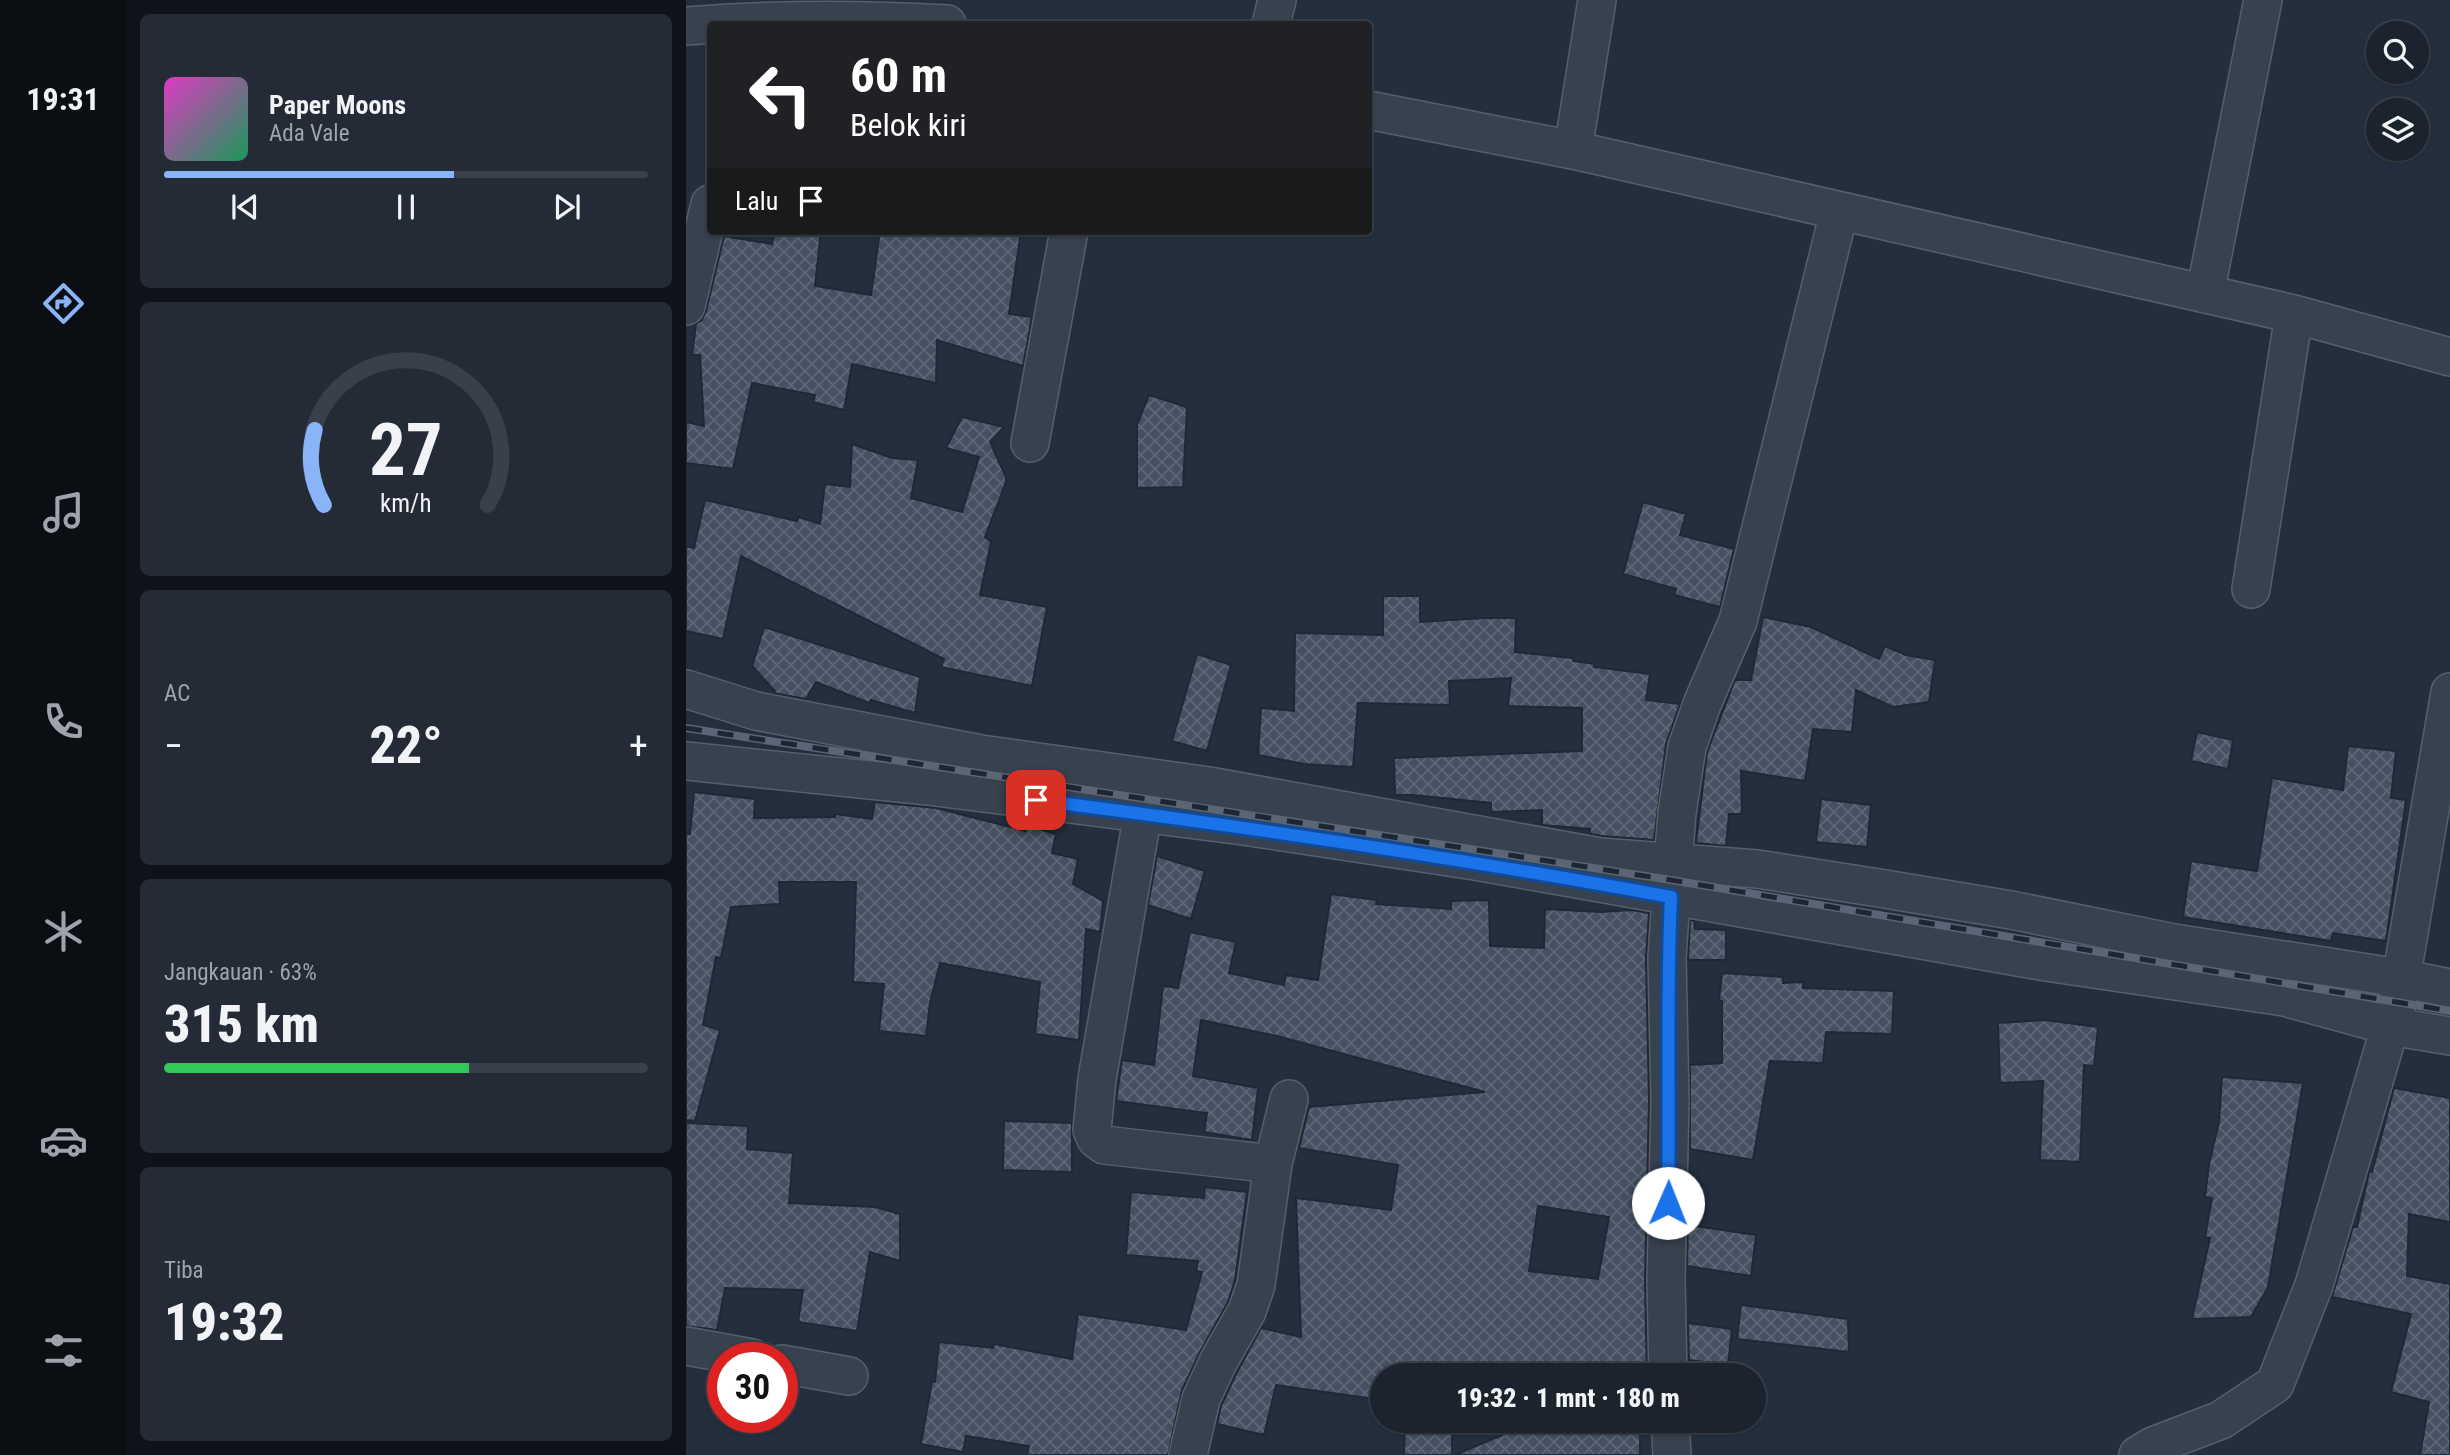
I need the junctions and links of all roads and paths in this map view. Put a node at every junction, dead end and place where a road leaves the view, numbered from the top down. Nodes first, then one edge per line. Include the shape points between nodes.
1 (959, 0) edge
2 (1277, 0) edge
3 (1597, 0) edge
4 (2263, 0) edge
5 (795, 10) edge
6 (754, 21) edge
7 (895, 21) edge
8 (956, 21) edge
9 (1272, 21) edge
10 (707, 25) edge
11 (686, 26) edge
12 (1372, 111) edge
13 (1573, 150) junction
14 (1839, 212) junction
15 (707, 217) edge
16 (1068, 235) edge
17 (2205, 294) junction
18 (686, 306) edge
19 (2294, 314) junction
20 (2450, 357) edge
21 (1030, 443) dead end
22 (2251, 589) dead end
23 (686, 689) edge
24 (2450, 692) edge
25 (686, 761) edge
26 (1143, 814) junction
27 (1672, 880) junction
28 (2400, 978) junction
29 (2450, 988) edge
30 (2390, 1026) junction
31 (2450, 1036) edge
32 (1289, 1099) dead end
33 (1273, 1164) junction
34 (686, 1346) edge
35 (707, 1350) edge
36 (1668, 1363) edge
37 (798, 1367) edge
38 (849, 1376) dead end
39 (1671, 1433) edge
40 (1188, 1455) edge
41 (1672, 1455) edge
42 (2138, 1455) edge

1 - 8 street
2 - 9 street
3 - 13 street
4 - 17 street
5 - 6 street
5 - 7 street
10 - 11 street
12 - 13 street
13 - 14 street
14 - 17 street
14 - 27 street via 1738,621 1687,747
15 - 18 street
16 - 21 street
17 - 19 street
19 - 20 street
19 - 22 street
23 - 27 street via 756,711 981,754 1209,786 1600,857
24 - 28 street
25 - 26 street
26 - 27 street via 1475,861
26 - 33 street via 1092,1130 1104,1145
27 - 28 street via 1757,869
27 - 30 street via 1844,925 2046,962 2284,997
27 - 36 street via 1667,958
28 - 29 street
28 - 30 street
30 - 31 street
30 - 42 street via 2314,1285 2275,1384 2221,1420
32 - 33 street
33 - 40 street via 1256,1285 1201,1399
34 - 35 street
37 - 38 street
39 - 41 street

